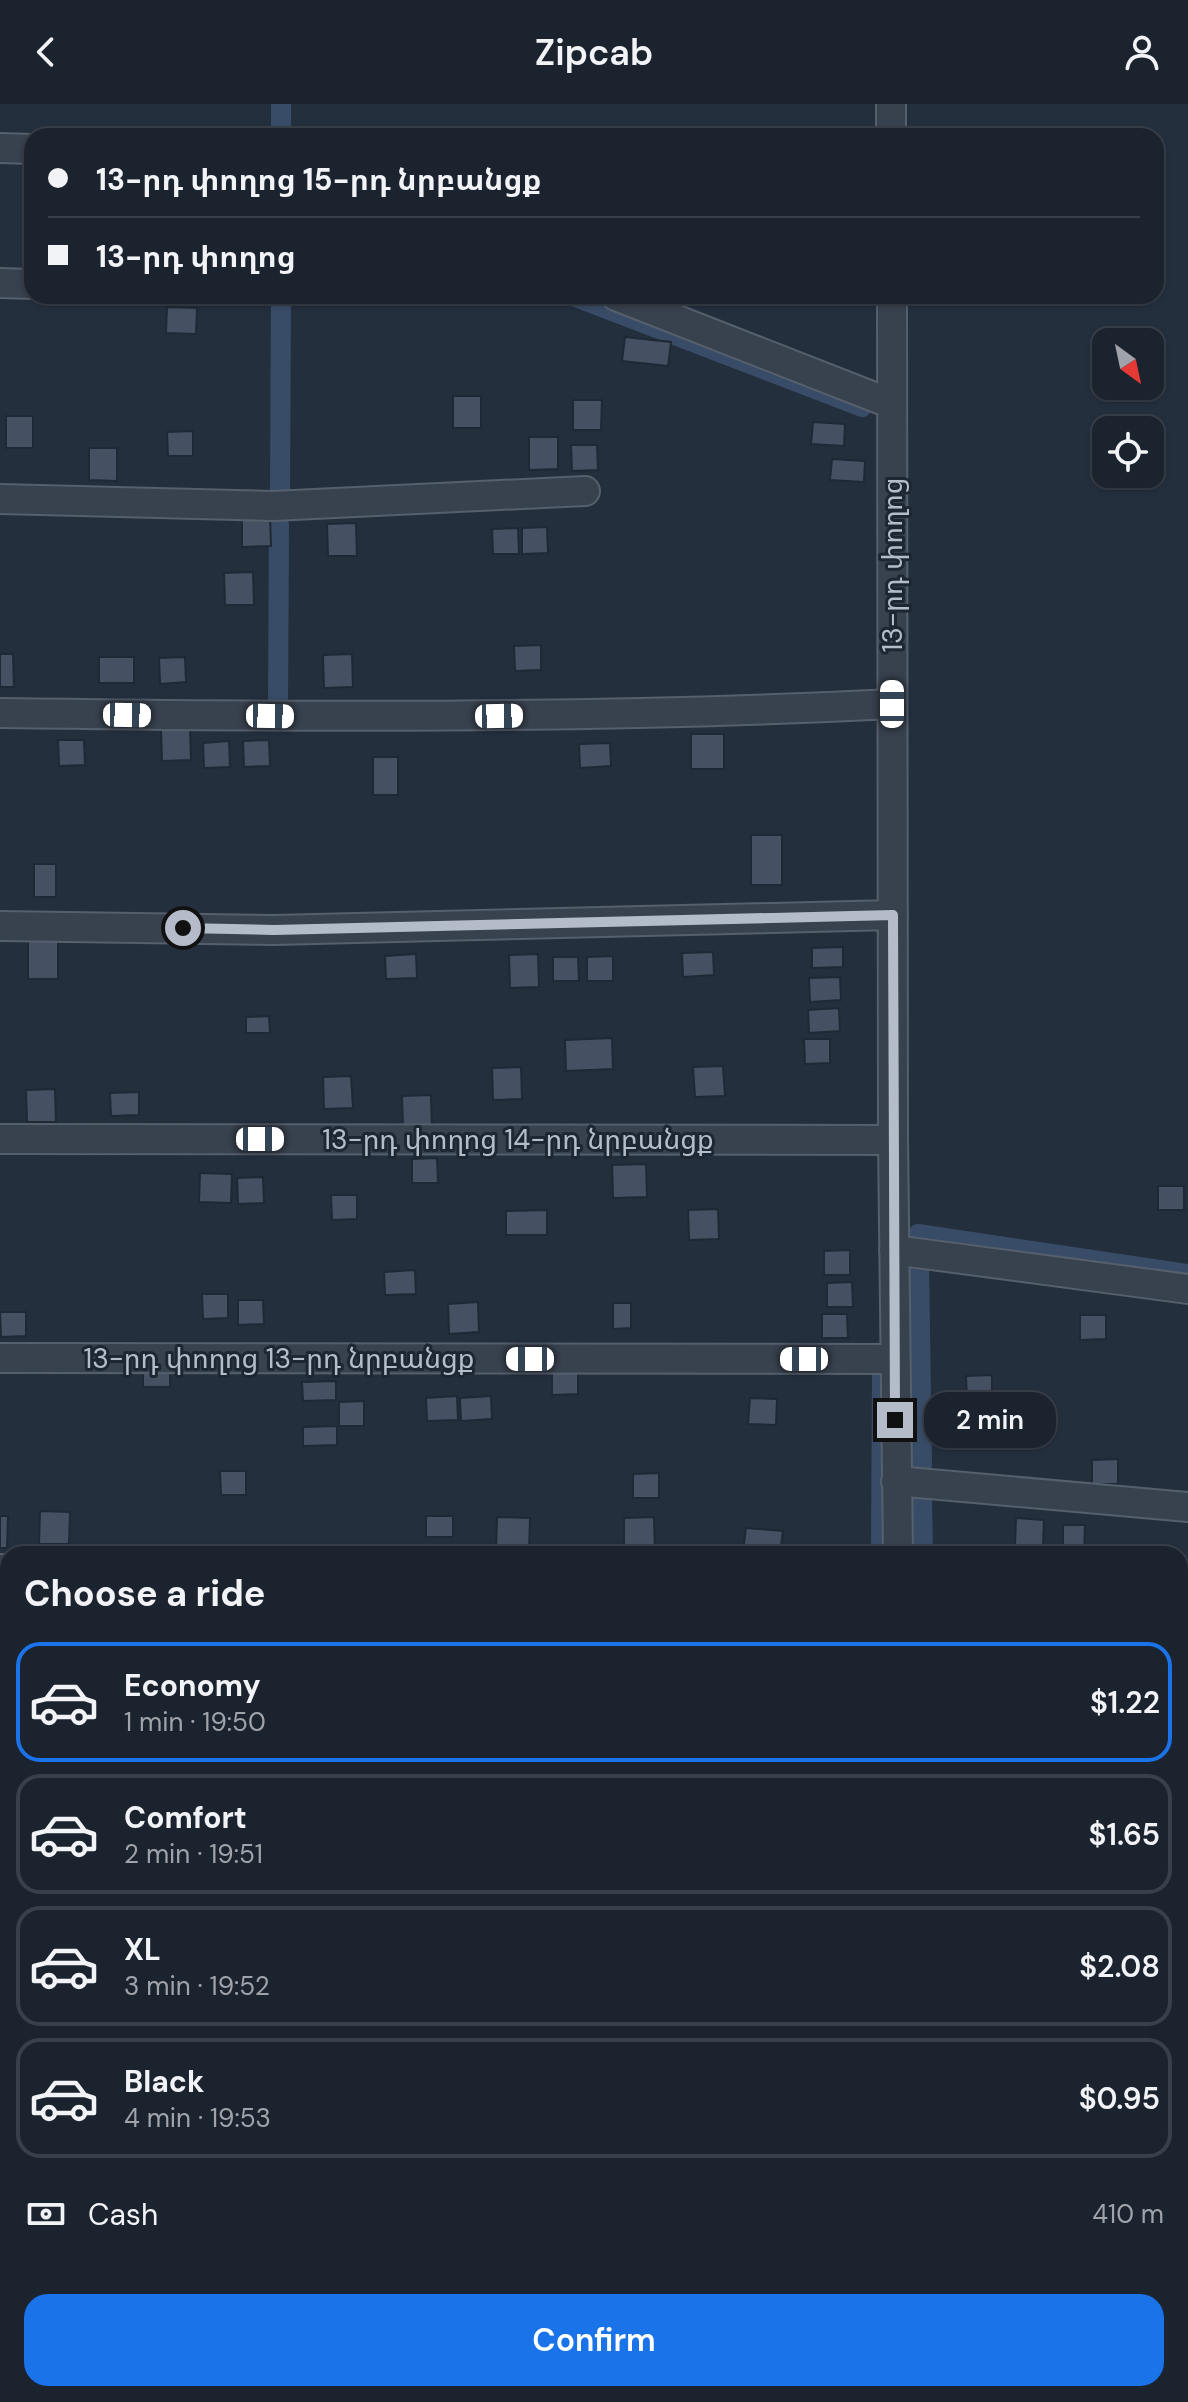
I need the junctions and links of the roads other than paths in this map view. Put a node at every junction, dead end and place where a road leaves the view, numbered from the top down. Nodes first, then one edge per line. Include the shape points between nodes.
1 (891, 104) edge
2 (891, 128) edge
3 (0, 148) edge
4 (24, 149) edge
5 (0, 283) edge
6 (24, 284) edge
7 (636, 304) edge
8 (892, 304) edge
9 (892, 404) junction
10 (585, 491) dead end
11 (0, 499) edge
12 (892, 704) junction
13 (0, 713) edge
14 (893, 915) junction
15 (0, 926) edge
16 (0, 1139) edge
17 (893, 1140) junction
18 (894, 1250) junction
19 (1188, 1289) edge
20 (0, 1358) edge
21 (895, 1359) junction
22 (896, 1481) junction
23 (1188, 1507) edge
24 (898, 1546) edge

1 - 2 street
3 - 4 street
5 - 6 street
7 - 9 street
8 - 9 street, 13-րդ փողոց
9 - 12 street, 13-րդ փողոց
10 - 11 street via 273,506
12 - 13 street via 377,718
12 - 14 street, 13-րդ փողոց
14 - 15 street via 274,930
14 - 17 street, 13-րդ փողոց
16 - 17 street, 13-րդ փողոց 14-րդ նրբանցք
17 - 18 street, 13-րդ փողոց
18 - 19 street
18 - 21 street, 13-րդ փողոց
20 - 21 street, 13-րդ փողոց 13-րդ նրբանցք
21 - 22 street, 13-րդ փողոց
22 - 23 street
22 - 24 street, 13-րդ փողոց

